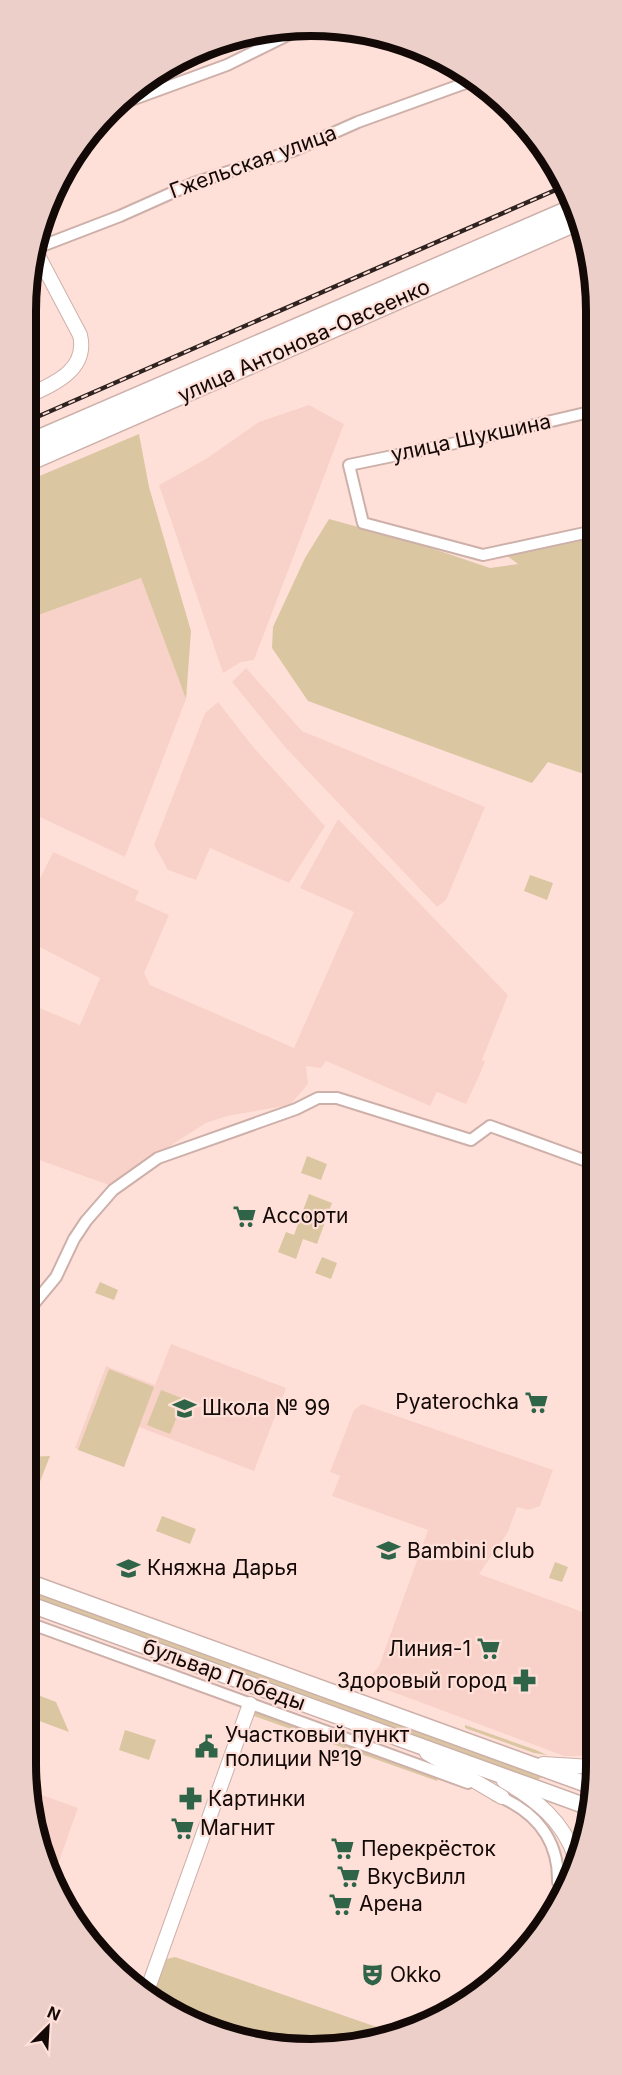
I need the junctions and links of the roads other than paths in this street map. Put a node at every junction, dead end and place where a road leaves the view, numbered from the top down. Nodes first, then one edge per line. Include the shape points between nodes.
1 (283, 38) edge
2 (465, 83) edge
3 (139, 97) edge
4 (567, 211) edge
5 (571, 224) edge
6 (44, 245) edge
7 (40, 261) edge
8 (386, 298) junction
9 (36, 392) edge
10 (586, 413) edge
11 (36, 441) edge
12 (36, 458) edge
13 (586, 533) edge
14 (586, 1161) edge
15 (36, 1301) edge
16 (36, 1585) edge
17 (36, 1607) edge
18 (36, 1626) edge
19 (250, 1704) junction
20 (407, 1741) junction
21 (524, 1762) junction
22 (474, 1764) junction
23 (586, 1767) edge
24 (585, 1784) edge
25 (502, 1797) junction
26 (583, 1805) edge
27 (572, 1850) edge
28 (558, 1882) dead end
29 (149, 1986) edge

1 - 3 street via 226,65
2 - 6 street, Гжельская улица via 358,122 295,150 194,183
4 - 8 highway, улица Антонова-Овсеенко
5 - 8 highway, улица Антонова-Овсеенко
7 - 9 street via 80,335 80,357 58,382
8 - 11 highway, улица Антонова-Овсеенко
8 - 12 highway, улица Антонова-Овсеенко
10 - 13 street, улица Шукшина via 349,465 363,523 483,555
14 - 15 street via 490,1126 471,1140 337,1098 318,1098 159,1158 113,1190 80,1230 56,1277
16 - 21 main road, бульвар Победы
17 - 20 main road, бульвар Победы
18 - 19 street
19 - 25 street
19 - 29 street
20 - 22 main road, бульвар Победы
20 - 25 street
21 - 23 street
21 - 24 main road, бульвар Победы
22 - 26 main road, бульвар Победы
22 - 27 street via 545,1810 560,1827
25 - 28 street via 527,1811 547,1834 558,1861

